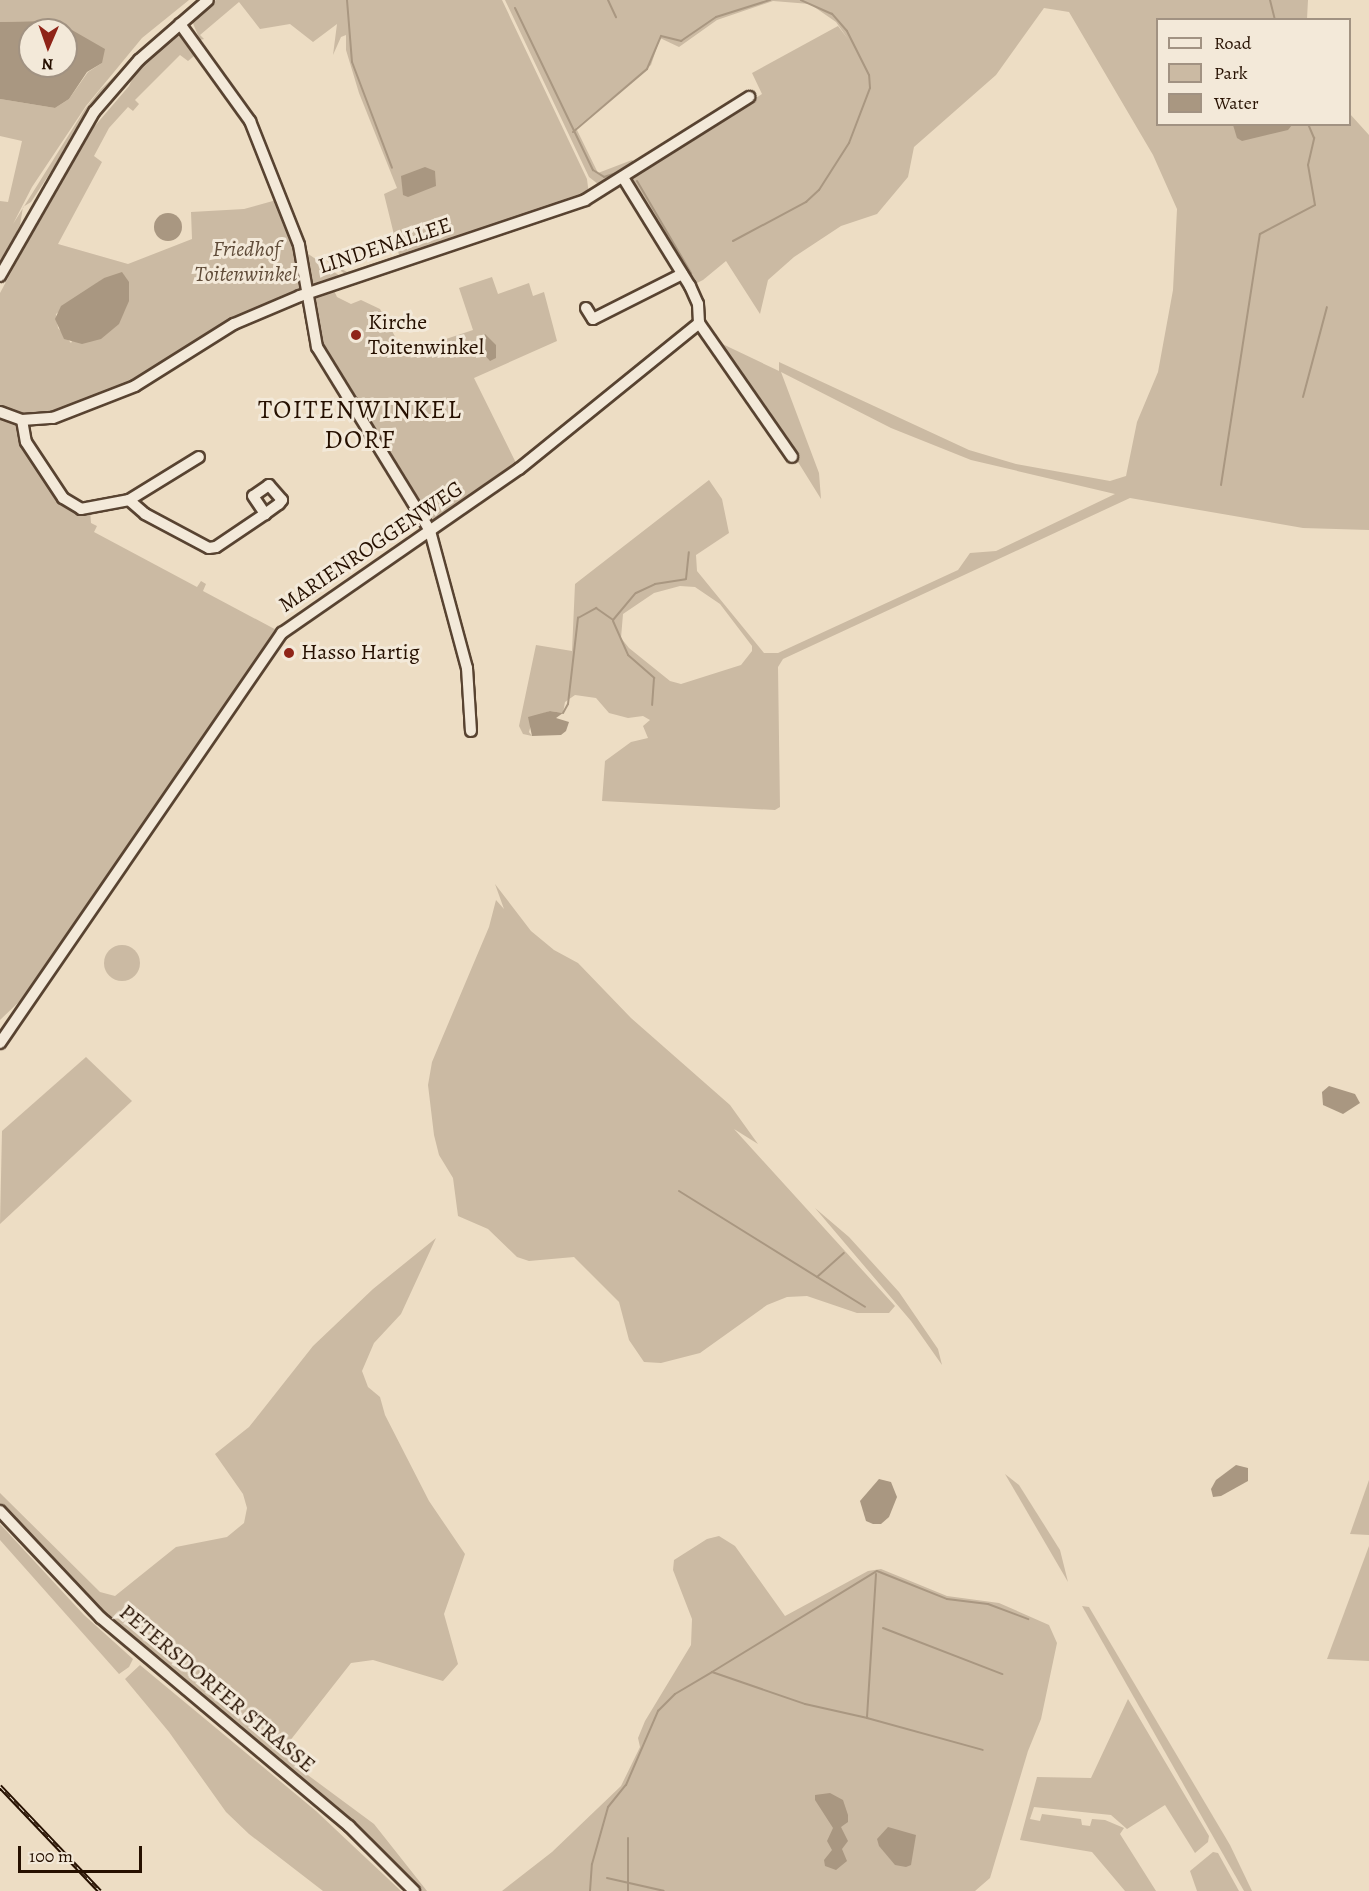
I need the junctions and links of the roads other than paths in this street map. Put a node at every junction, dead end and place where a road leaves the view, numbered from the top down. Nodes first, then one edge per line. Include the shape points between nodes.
1 (208, 0) edge
2 (180, 24) junction
3 (749, 97) dead end
4 (624, 179) junction
5 (682, 274) junction
6 (0, 276) edge
7 (307, 293) junction
8 (586, 308) dead end
9 (699, 323) junction
10 (0, 412) edge
11 (22, 420) junction
12 (199, 457) dead end
13 (792, 457) dead end
14 (129, 501) junction
15 (265, 514) dead end
16 (430, 531) junction
17 (471, 731) dead end
18 (0, 1043) edge
19 (0, 1511) edge
20 (414, 1891) edge

1 - 2 street
2 - 6 street via 139,60 94,112
2 - 7 street via 250,121 291,222
3 - 4 street, LINDENALLEE
4 - 5 street
4 - 7 street, LINDENALLEE via 585,201
5 - 8 street via 593,319
5 - 9 street via 698,304
7 - 11 street, LINDENALLEE via 234,324 120,393 53,418
7 - 16 street via 313,334 323,360
9 - 13 street
9 - 16 street, MARIENROGGENWEG via 519,468
10 - 11 street, LINDENALLEE
11 - 14 street via 26,442 72,506 90,510
12 - 14 street
14 - 15 street via 208,548 216,547
16 - 17 street via 467,668
16 - 18 street, MARIENROGGENWEG via 282,633
19 - 20 street, PETERSDORFER STRASSE via 101,1618 349,1826

